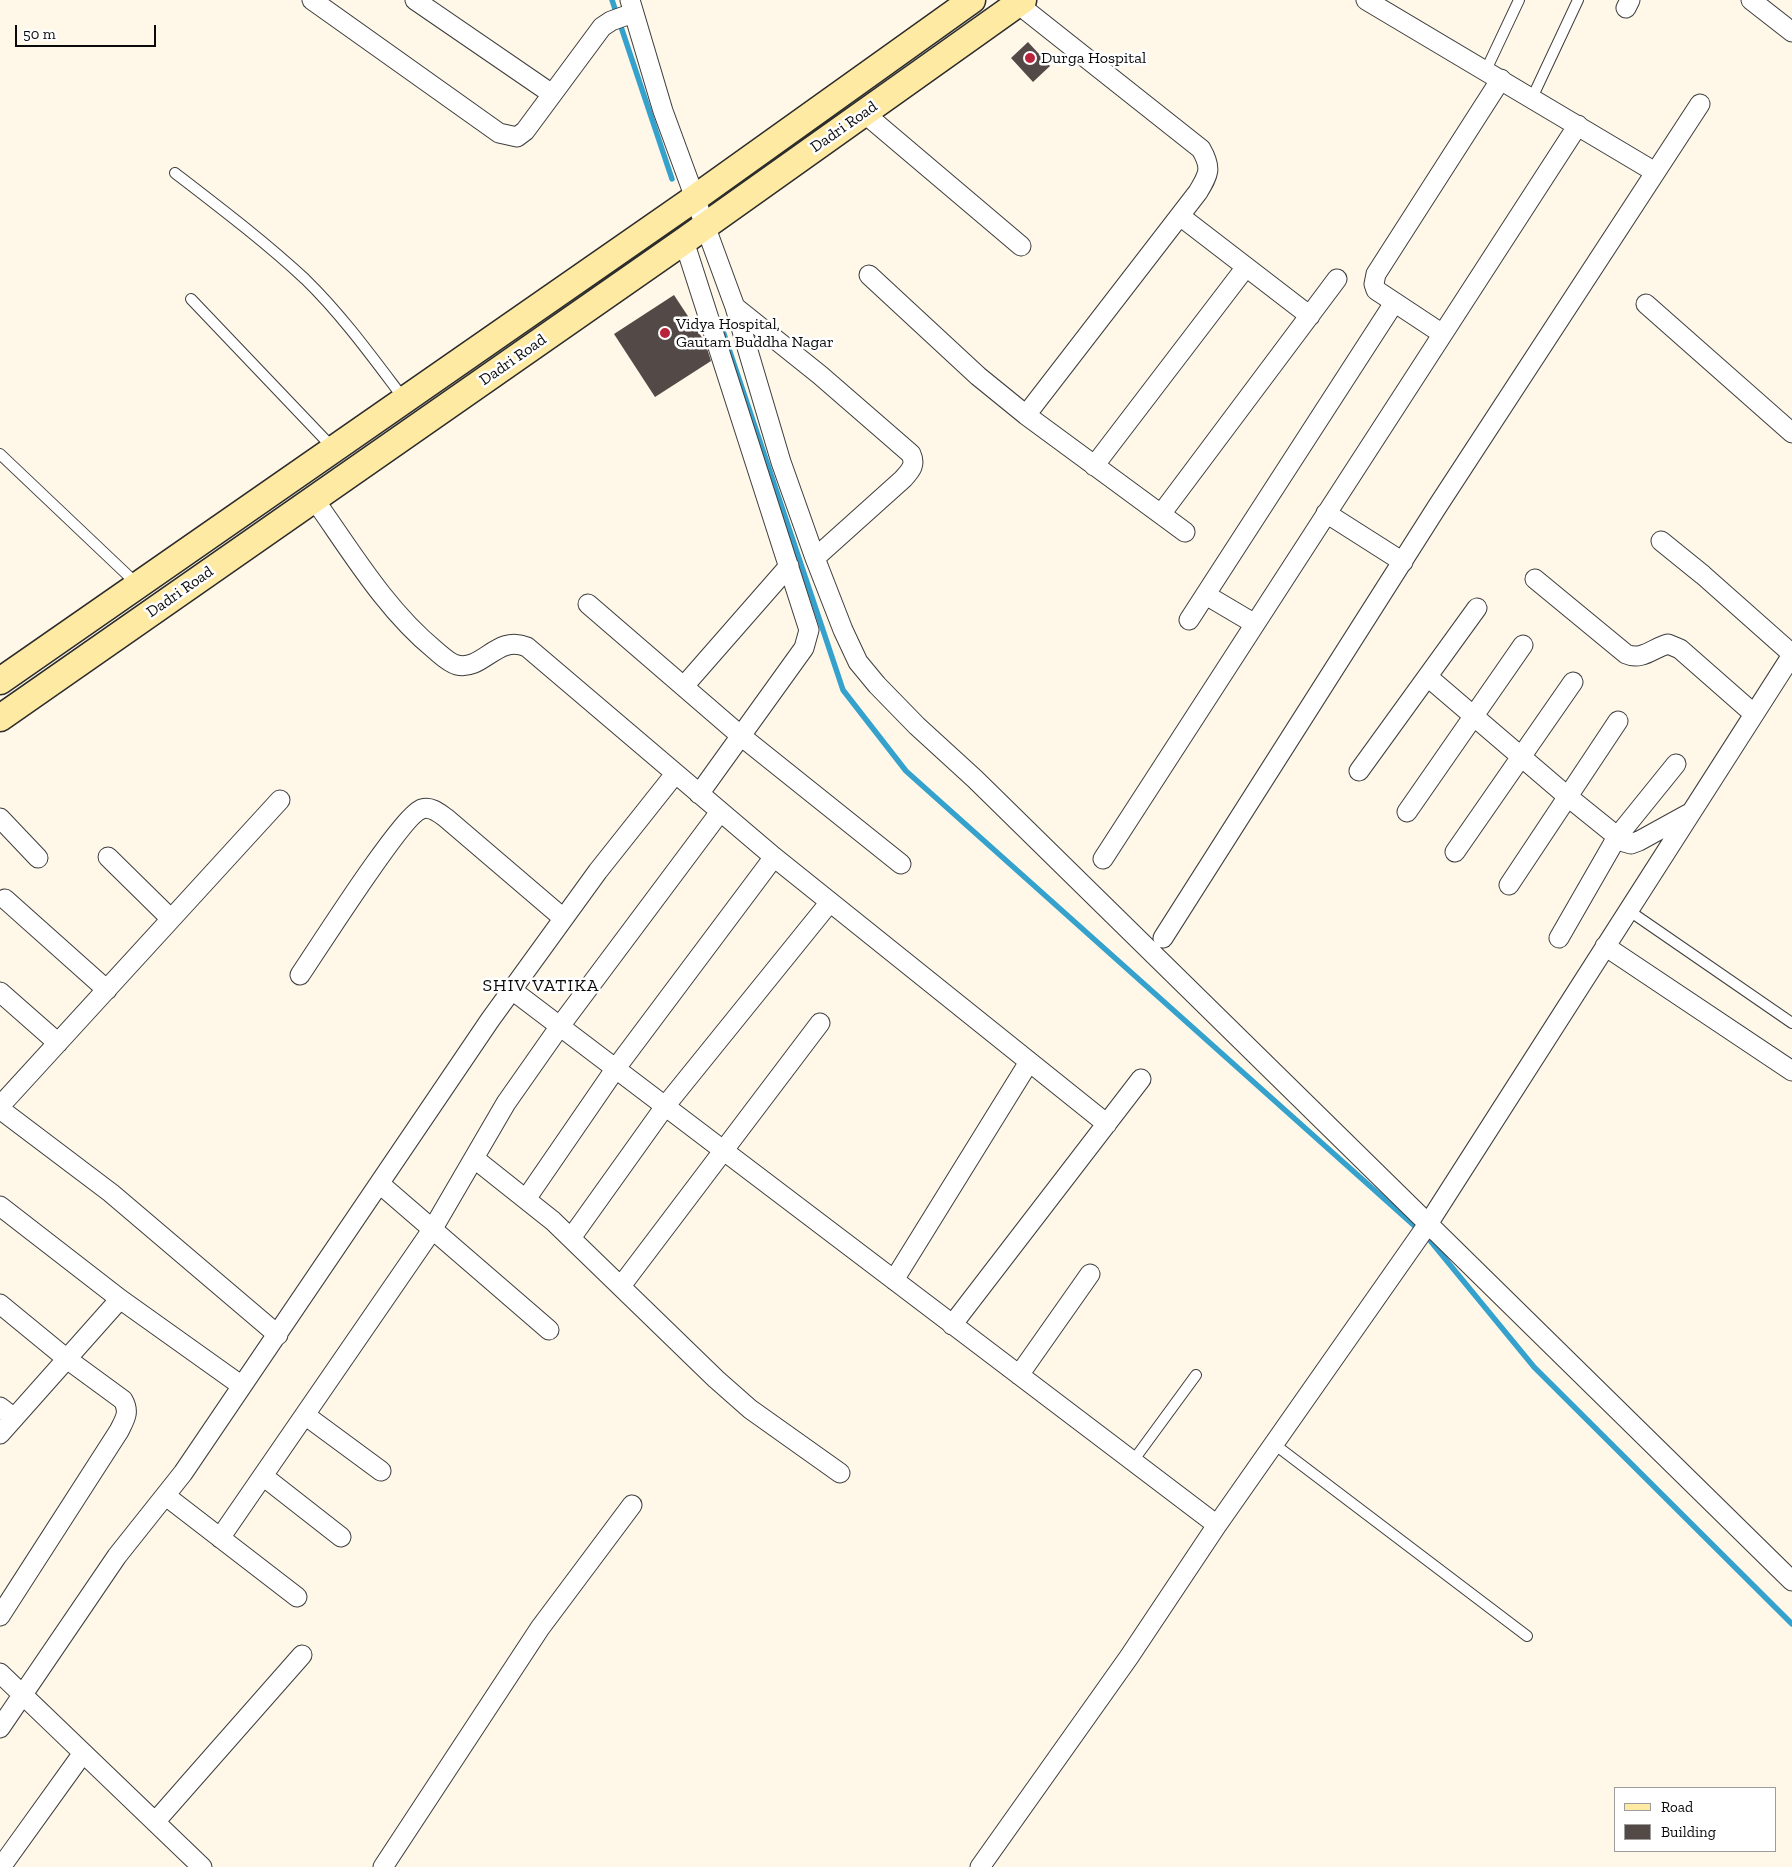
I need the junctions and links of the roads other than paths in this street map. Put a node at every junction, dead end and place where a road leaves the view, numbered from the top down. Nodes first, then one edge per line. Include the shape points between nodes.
1 (312, 0) edge
2 (415, 0) edge
3 (972, 0) edge
4 (1366, 0) edge
5 (1519, 0) edge
6 (1578, 0) edge
7 (1751, 0) edge
8 (1020, 2) edge
9 (625, 12) edge
10 (1792, 32) edge
11 (1493, 75) junction
12 (552, 94) junction
13 (1532, 98) junction
14 (1700, 104) dead end
15 (864, 113) junction
16 (1578, 125) junction
17 (1655, 172) junction
18 (175, 173) dead end
19 (695, 198) junction
20 (1180, 216) junction
21 (706, 226) junction
22 (684, 241) junction
23 (1020, 246) dead end
24 (1246, 267) junction
25 (869, 274) dead end
26 (1337, 279) dead end
27 (191, 299) dead end
28 (1394, 303) junction
29 (1646, 304) dead end
30 (735, 307) junction
31 (1310, 316) junction
32 (1441, 334) junction
33 (405, 400) junction
34 (1026, 416) junction
35 (1792, 433) edge
36 (334, 449) junction
37 (0, 454) edge
38 (1094, 466) junction
39 (314, 499) junction
40 (1326, 513) junction
41 (1161, 514) junction
42 (1185, 532) dead end
43 (1661, 541) dead end
44 (815, 558) junction
45 (1403, 562) junction
46 (789, 566) junction
47 (1535, 579) dead end
48 (138, 585) junction
49 (1206, 595) junction
50 (588, 604) dead end
51 (1477, 608) dead end
52 (1189, 620) dead end
53 (1255, 624) junction
54 (1523, 645) dead end
55 (1792, 654) edge
56 (1428, 677) junction
57 (1786, 678) edge
58 (0, 681) edge
59 (1573, 682) dead end
60 (684, 686) junction
61 (1754, 714) junction
62 (1475, 716) junction
63 (0, 718) edge
64 (1618, 721) dead end
65 (741, 736) junction
66 (1522, 756) junction
67 (1676, 764) dead end
68 (1360, 771) dead end
69 (675, 774) junction
70 (699, 794) junction
71 (1567, 796) junction
72 (280, 800) dead end
73 (720, 812) junction
74 (1407, 812) dead end
75 (1689, 813) junction
76 (0, 818) edge
77 (1617, 837) junction
78 (1455, 852) dead end
79 (108, 857) dead end
80 (774, 857) junction
81 (38, 858) dead end
82 (1103, 859) dead end
83 (901, 864) dead end
84 (1509, 885) dead end
85 (5, 899) dead end
86 (830, 902) junction
87 (1628, 910) junction
88 (563, 918) junction
89 (171, 919) junction
90 (1164, 938) dead end
91 (1559, 938) dead end
92 (1605, 946) junction
93 (300, 975) dead end
94 (107, 990) junction
95 (512, 990) junction
96 (0, 992) edge
97 (820, 1023) dead end
98 (1792, 1023) edge
99 (560, 1026) junction
100 (58, 1043) junction
101 (1029, 1062) junction
102 (616, 1068) junction
103 (1792, 1071) edge
104 (1141, 1079) dead end
105 (666, 1105) junction
106 (0, 1108) edge
107 (1107, 1124) junction
108 (724, 1149) junction
109 (475, 1159) junction
110 (380, 1184) junction
111 (526, 1199) junction
112 (0, 1206) edge
113 (432, 1230) junction
114 (1423, 1230) junction
115 (571, 1238) junction
116 (1090, 1274) dead end
117 (894, 1280) junction
118 (621, 1286) junction
119 (120, 1299) junction
120 (0, 1304) edge
121 (952, 1325) junction
122 (549, 1330) dead end
123 (278, 1335) junction
124 (67, 1359) junction
125 (1019, 1375) junction
126 (1196, 1375) dead end
127 (242, 1386) junction
128 (7, 1412) edge
129 (305, 1415) junction
130 (0, 1434) edge
131 (1274, 1444) junction
132 (1133, 1461) junction
133 (381, 1471) dead end
134 (840, 1473) dead end
135 (262, 1476) junction
136 (166, 1496) junction
137 (632, 1505) dead end
138 (1217, 1525) junction
139 (341, 1537) dead end
140 (220, 1538) junction
141 (1792, 1581) edge
142 (297, 1597) dead end
143 (0, 1616) edge
144 (1527, 1636) dead end
145 (302, 1655) dead end
146 (0, 1673) edge
147 (23, 1695) junction
148 (0, 1728) edge
149 (83, 1753) junction
150 (155, 1822) junction
151 (1, 1867) edge
152 (202, 1867) edge
153 (383, 1867) edge
154 (980, 1867) edge

1 - 12 street via 466,111 510,137 517,137 525,131
2 - 12 street
3 - 19 street, Dadri Road
4 - 11 street
5 - 11 lane
6 - 13 lane
7 - 10 street
8 - 15 street, Dadri Road
8 - 20 street via 1201,149 1208,161 1207,177
9 - 12 street via 598,32
9 - 19 street
11 - 13 street
11 - 28 street via 1376,274 1376,290
13 - 16 street
14 - 17 street
15 - 21 street, Dadri Road
15 - 23 street
16 - 17 street
16 - 32 street
17 - 45 street
18 - 33 lane via 306,280 361,342
19 - 21 street
19 - 33 street, Dadri Road
20 - 24 street
20 - 34 street
21 - 22 street, Dadri Road
21 - 30 street
22 - 39 street, Dadri Road
22 - 46 street
24 - 31 street
24 - 38 street
25 - 34 street via 978,376
26 - 31 street
27 - 36 lane
28 - 32 street
28 - 49 street
29 - 35 street
30 - 44 street via 781,462
30 - 44 street via 820,375 914,460 903,479
31 - 41 street
32 - 40 street
33 - 36 street, Dadri Road
34 - 38 street
36 - 48 street, Dadri Road
37 - 48 lane
38 - 41 street
39 - 63 street, Dadri Road
39 - 69 street via 392,609 416,635 445,658 457,665 468,665 509,644 527,648
40 - 45 street
40 - 53 street
41 - 42 street
43 - 55 street
44 - 114 street via 858,662 876,685
45 - 90 street
46 - 60 street
46 - 65 street via 807,617 808,640
47 - 61 street via 1626,654 1636,656 1673,645
48 - 58 street, Dadri Road
49 - 52 street
49 - 53 street
50 - 60 street
51 - 56 street
53 - 82 street
54 - 62 street
55 - 57 street
56 - 62 street
56 - 68 street
57 - 61 street
59 - 66 street
60 - 65 street
61 - 75 street
62 - 66 street
62 - 74 street
64 - 71 street
65 - 70 street
65 - 83 street
66 - 71 street
66 - 78 street
67 - 77 street
69 - 70 street
69 - 88 street
70 - 73 street
71 - 77 street
71 - 84 street
72 - 89 street
73 - 80 street
73 - 99 street
75 - 77 street via 1631,844
75 - 87 street
76 - 81 street
77 - 91 street
79 - 89 street
80 - 86 street
80 - 102 street
85 - 94 street
86 - 101 street
86 - 105 street
87 - 92 street
87 - 98 lane
88 - 93 street via 446,818 435,810 424,808 416,812 393,839
88 - 95 street
89 - 94 street
92 - 103 street
92 - 114 street
94 - 100 street
95 - 99 street
95 - 110 street
96 - 100 street
97 - 108 street
99 - 102 street
99 - 109 street via 506,1103
100 - 106 street
101 - 107 street
101 - 117 street
102 - 105 street
102 - 111 street
104 - 107 street
105 - 108 street
105 - 115 street
106 - 123 street via 110,1193
107 - 121 street
108 - 117 street
108 - 118 street
109 - 111 street
109 - 113 street
110 - 113 street
110 - 123 street
111 - 115 street
112 - 119 street
113 - 122 street
113 - 129 street
114 - 131 street
114 - 141 street
115 - 118 street
116 - 125 street
117 - 121 street
118 - 134 street via 750,1409
119 - 124 street
119 - 127 street
120 - 124 street
121 - 125 street
123 - 127 street
124 - 128 street
124 - 143 street via 123,1400 127,1408 126,1417
125 - 132 street
126 - 132 lane
127 - 136 street
128 - 130 street
129 - 133 street
129 - 135 street
131 - 138 street
131 - 144 lane
132 - 138 street
135 - 139 street
135 - 140 street
136 - 140 street
136 - 147 street via 117,1556
137 - 153 street via 540,1628
138 - 154 street via 1129,1658
140 - 142 street
145 - 150 street
146 - 147 street
147 - 148 street
147 - 149 street
149 - 150 street
149 - 151 street
150 - 152 street

